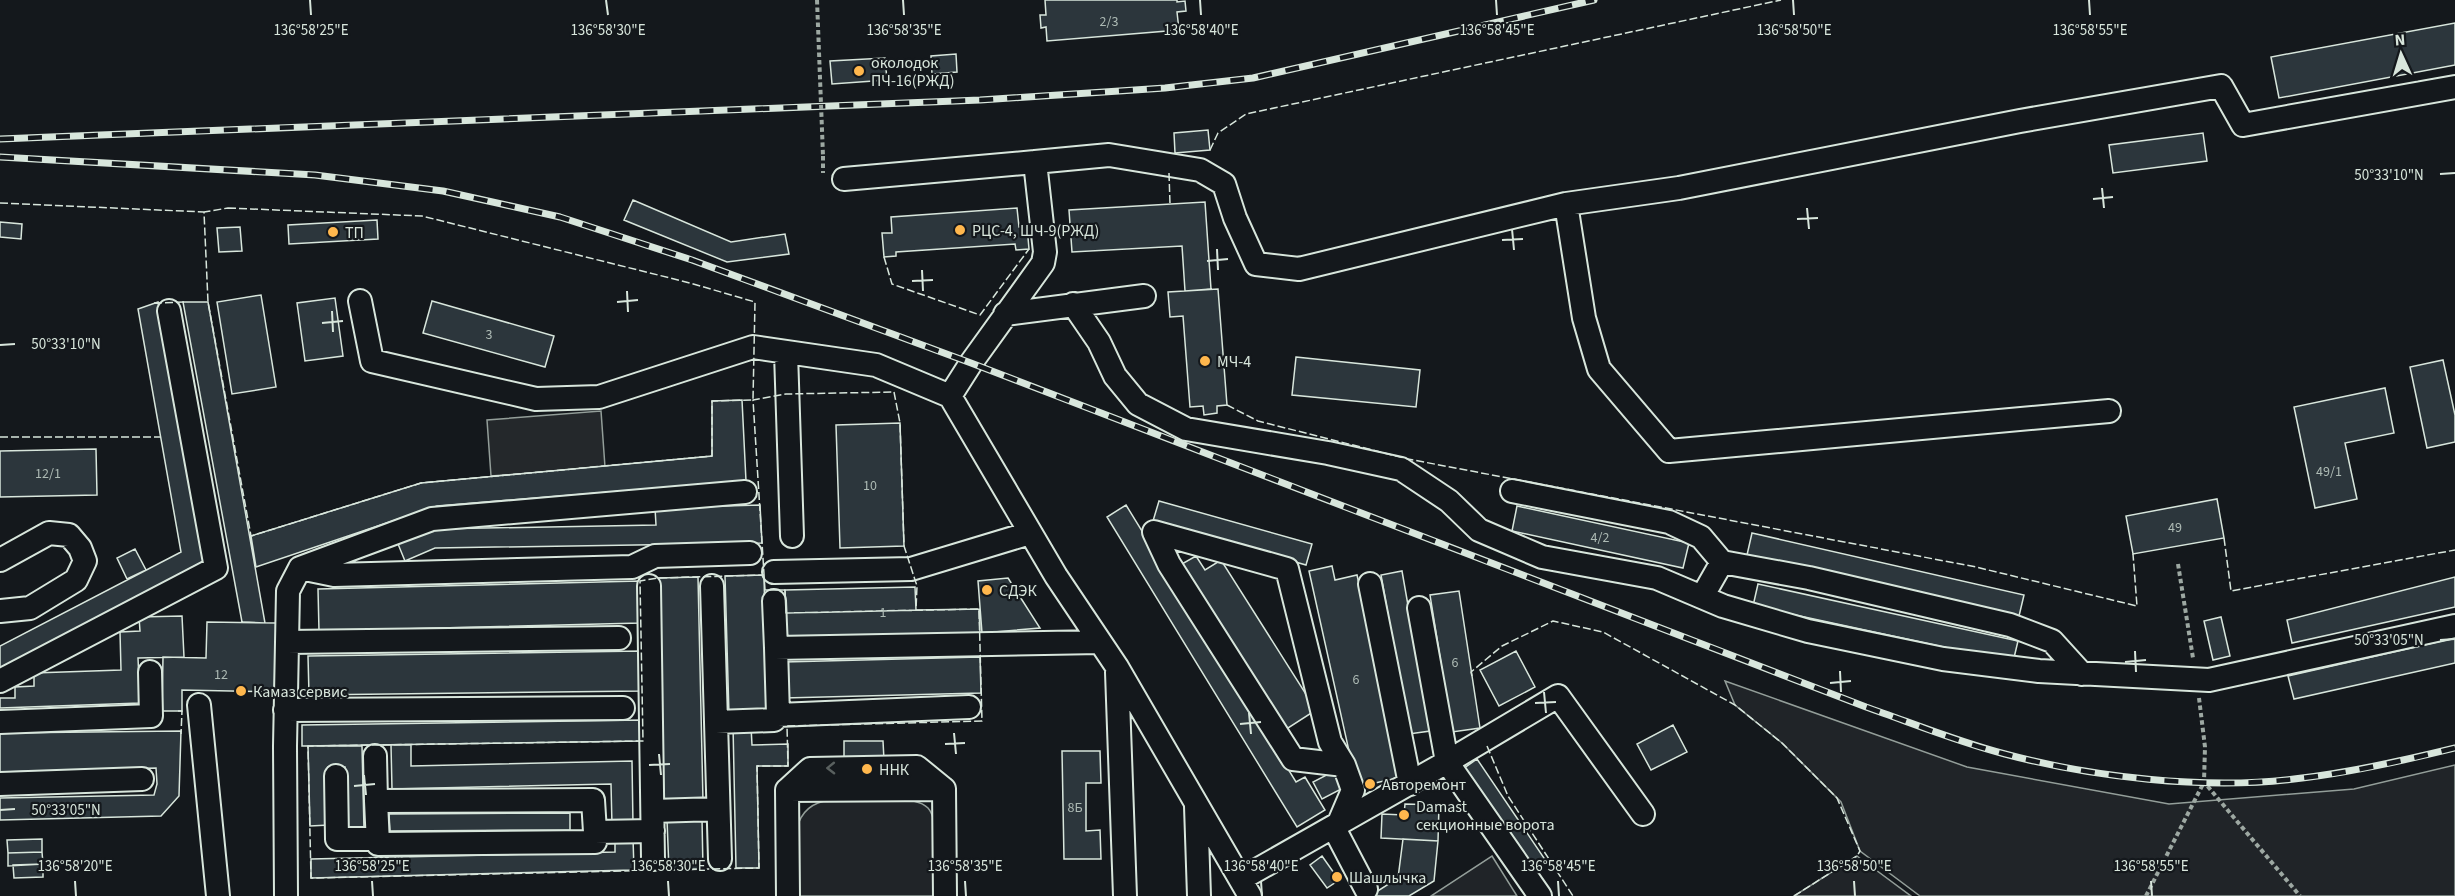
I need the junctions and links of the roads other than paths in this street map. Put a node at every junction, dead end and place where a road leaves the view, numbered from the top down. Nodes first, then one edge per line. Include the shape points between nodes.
1 (2455, 87) edge
2 (1035, 162) junction
3 (844, 179) dead end
4 (1566, 204) junction
5 (1144, 296) dead end
6 (360, 301) dead end
7 (1073, 304) junction
8 (169, 311) dead end
9 (1005, 314) junction
10 (786, 353) junction
11 (950, 396) junction
12 (2109, 411) dead end
13 (1512, 490) dead end
14 (745, 492) dead end
15 (1030, 533) junction
16 (792, 536) dead end
17 (750, 553) dead end
18 (0, 560) edge
19 (1722, 562) junction
20 (300, 568) junction
21 (774, 572) dead end
22 (1370, 584) dead end
23 (649, 586) dead end
24 (712, 586) dead end
25 (1702, 597) junction
26 (774, 601) dead end
27 (1419, 608) dead end
28 (0, 611) edge
29 (2455, 626) edge
30 (619, 638) dead end
31 (287, 642) junction
32 (1100, 642) junction
33 (776, 648) junction
34 (1117, 667) junction
35 (150, 672) dead end
36 (2082, 674) junction
37 (0, 681) edge
38 (199, 705) dead end
39 (969, 707) dead end
40 (623, 708) dead end
41 (285, 710) junction
42 (778, 716) junction
43 (0, 722) edge
44 (716, 722) junction
45 (375, 756) dead end
46 (1447, 762) junction
47 (1344, 765) junction
48 (336, 776) dead end
49 (142, 779) dead end
50 (0, 784) edge
51 (1410, 784) junction
52 (376, 801) junction
53 (1196, 804) junction
54 (718, 809) junction
55 (1643, 814) dead end
56 (653, 821) junction
57 (1336, 827) junction
58 (595, 832) junction
59 (378, 839) junction
60 (653, 859) dead end
61 (720, 859) dead end
62 (1246, 888) edge
63 (1366, 889) dead end
64 (218, 896) edge
65 (286, 896) edge
66 (788, 896) edge
67 (945, 896) edge
68 (1125, 896) edge
69 (1199, 896) edge
70 (1540, 896) edge

1 - 4 lane via 2243,125 2221,86 1679,188
2 - 3 lane
2 - 4 lane via 1109,155 1200,170 1224,184 1257,264 1299,268
2 - 9 lane via 1043,263
4 - 12 lane via 1584,318 1599,369 1669,451
5 - 7 lane
6 - 10 lane via 372,360 536,399 599,397 753,347
7 - 9 lane
7 - 25 lane via 1100,342 1115,376 1138,404 1186,429 1401,469 1449,501 1489,535 1542,557 1657,578
8 - 37 lane via 216,567
9 - 11 lane
10 - 11 lane via 876,365
10 - 16 lane
11 - 15 lane
13 - 19 lane via 1669,522 1701,537
14 - 20 lane via 432,519
15 - 21 lane via 910,569
15 - 32 lane
17 - 20 lane via 655,556 632,567 334,575
18 - 28 lane via 49,533 69,536 85,561 76,580 30,608
19 - 25 lane
19 - 36 lane via 2010,625 2052,641
20 - 31 lane via 288,591
22 - 51 lane
23 - 56 lane
24 - 44 lane
25 - 36 lane via 1808,631 1932,656
26 - 33 lane
27 - 46 lane
29 - 36 lane via 2209,680
30 - 31 lane
31 - 41 lane
32 - 33 lane
32 - 34 lane
33 - 42 lane
34 - 53 lane
34 - 68 lane
35 - 43 lane via 151,717
38 - 64 lane
39 - 42 lane
40 - 41 lane
41 - 65 lane
42 - 44 lane via 774,720
44 - 54 lane
45 - 52 lane
46 - 51 lane
46 - 55 lane via 1558,696
46 - 70 lane
47 - 47 lane via 1330,742 1287,569 1154,532 1169,564 1293,759
47 - 57 lane via 1353,790
48 - 59 lane via 337,839
49 - 50 lane
51 - 57 lane
52 - 58 lane via 593,800
52 - 59 lane
53 - 62 lane
53 - 69 lane
54 - 56 lane
54 - 61 lane
56 - 58 lane
56 - 60 lane
57 - 62 lane
57 - 63 lane
58 - 59 lane via 595,842 378,844
67 -> 66 lane via 944,789 787,790

